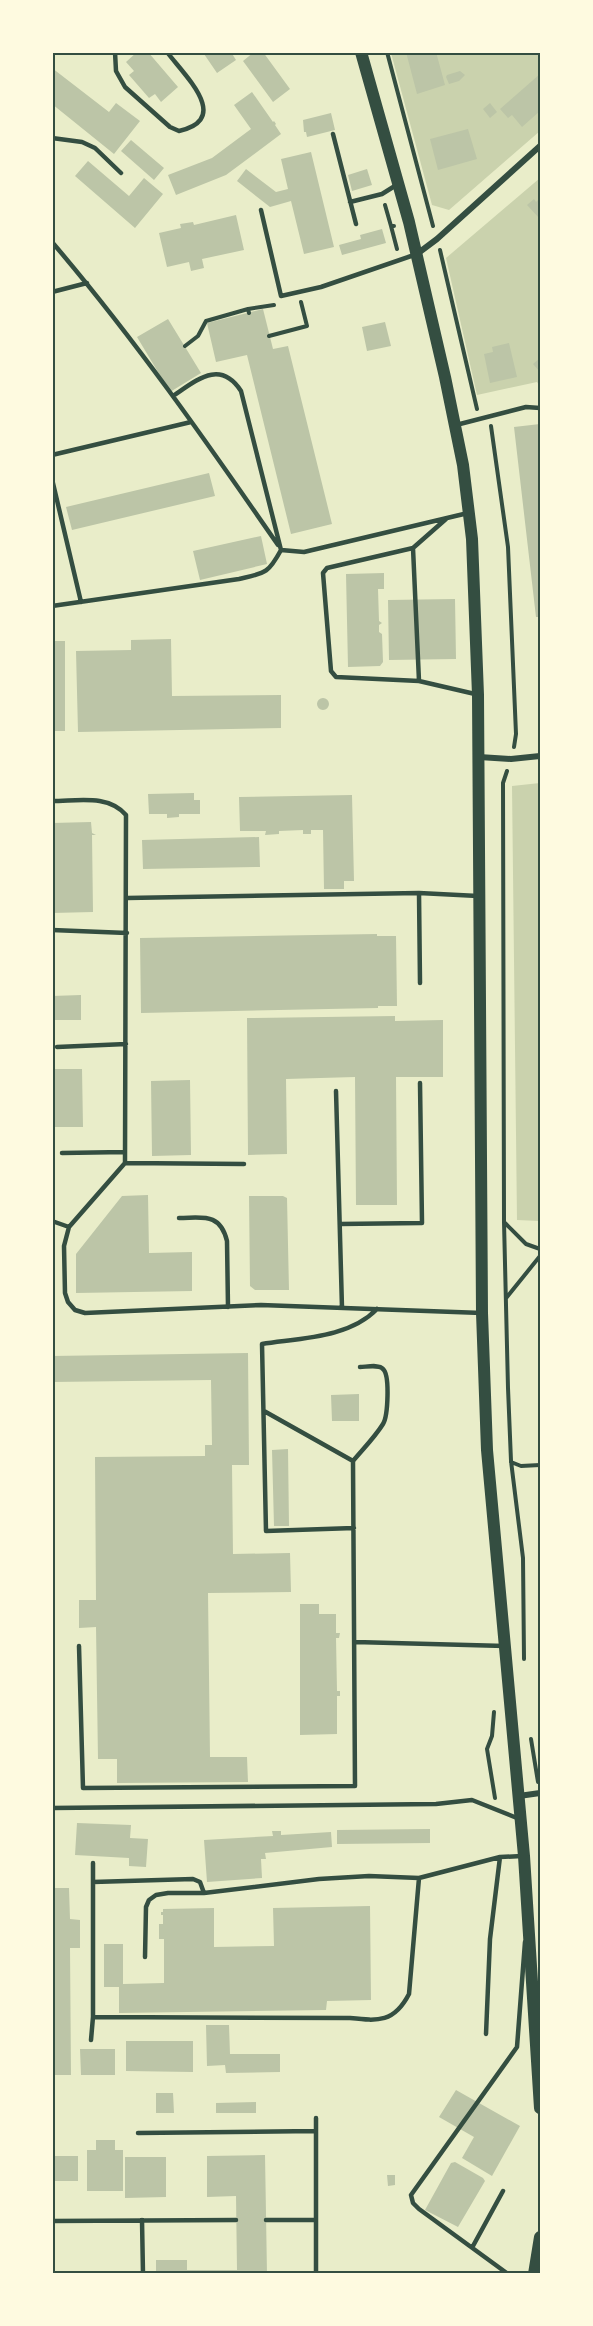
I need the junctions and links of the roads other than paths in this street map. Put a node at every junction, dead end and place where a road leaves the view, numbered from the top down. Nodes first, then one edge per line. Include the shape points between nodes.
1 (115, 52) edge
2 (167, 52) edge
3 (361, 52) edge
4 (333, 134) dead end
5 (52, 138) edge
6 (540, 147) edge
7 (122, 173) dead end
8 (398, 184) junction
9 (350, 202) junction
10 (261, 210) dead end
11 (356, 224) dead end
12 (52, 242) edge
13 (417, 254) junction
14 (87, 283) junction
15 (321, 287) junction
16 (52, 292) edge
17 (322, 295) dead end
18 (173, 396) junction
19 (540, 408) edge
20 (192, 422) junction
21 (456, 425) junction
22 (52, 455) edge
23 (52, 479) edge
24 (469, 513) junction
25 (446, 519) junction
26 (413, 548) junction
27 (281, 550) junction
28 (81, 602) junction
29 (52, 606) edge
30 (419, 681) junction
31 (478, 694) junction
32 (540, 756) edge
33 (478, 757) junction
34 (52, 801) edge
35 (419, 893) junction
36 (479, 896) junction
37 (127, 898) junction
38 (52, 930) edge
39 (127, 933) junction
40 (420, 983) dead end
41 (126, 1044) junction
42 (57, 1047) dead end
43 (420, 1083) dead end
44 (336, 1090) dead end
45 (125, 1152) junction
46 (62, 1154) dead end
47 (125, 1163) junction
48 (244, 1164) dead end
49 (179, 1218) dead end
50 (52, 1221) edge
51 (340, 1224) junction
52 (69, 1227) junction
53 (228, 1307) junction
54 (342, 1308) junction
55 (377, 1309) junction
56 (483, 1313) junction
57 (360, 1367) dead end
58 (264, 1411) junction
59 (353, 1461) junction
60 (354, 1528) junction
61 (355, 1642) junction
62 (80, 1646) dead end
63 (505, 1646) junction
64 (540, 1793) edge
65 (518, 1796) junction
66 (52, 1808) edge
67 (521, 1819) junction
68 (524, 1856) junction
69 (500, 1857) junction
70 (93, 1863) dead end
71 (419, 1878) junction
72 (93, 1882) junction
73 (204, 1893) junction
74 (529, 1922) junction
75 (145, 1957) dead end
76 (93, 2018) junction
77 (486, 2034) dead end
78 (91, 2040) dead end
79 (540, 2108) edge
80 (316, 2118) dead end
81 (316, 2132) junction
82 (138, 2133) dead end
83 (503, 2191) dead end
84 (142, 2220) junction
85 (236, 2220) dead end
86 (266, 2220) dead end
87 (316, 2220) junction
88 (52, 2221) edge
89 (540, 2237) edge
90 (473, 2247) junction
91 (143, 2274) edge
92 (316, 2274) edge
93 (508, 2274) edge
94 (534, 2274) edge

1 - 2 lane via 116,71 125,87 170,128 179,131 195,125 205,111 199,93
3 - 8 main road
4 - 9 lane
5 - 7 lane via 82,142
6 - 13 street
8 - 9 lane via 382,194
8 - 13 main road
9 - 11 lane
10 - 15 lane via 281,296
12 - 14 lane
13 - 15 lane
13 - 21 main road
14 - 16 lane
14 - 18 lane
15 - 17 lane
18 - 20 lane
18 - 27 lane via 210,374 227,376 235,382 241,391
19 - 21 lane via 526,407
20 - 22 lane
20 - 27 lane
21 - 24 main road
23 - 28 lane
24 - 25 lane
24 - 31 main road
25 - 26 lane
25 - 27 lane via 304,552
26 - 30 lane
26 - 30 lane via 327,568 323,573 331,671 336,677
27 - 28 lane via 270,569 260,574
28 - 29 lane
30 - 31 lane
31 - 33 main road
32 - 33 street
33 - 36 main road
34 - 37 lane via 109,802 126,815
35 - 36 lane
35 - 37 lane
35 - 40 lane
36 - 56 main road
37 - 39 lane
38 - 39 lane
39 - 41 lane
41 - 42 lane
41 - 45 lane
43 - 51 lane via 422,1223
44 - 51 lane
45 - 46 lane
45 - 47 lane
47 - 48 lane
47 - 52 lane
49 - 53 lane via 209,1218 219,1222 225,1231
50 - 52 lane
51 - 54 lane
52 - 53 lane via 64,1246 65,1293 75,1310
53 - 54 lane
54 - 55 lane
55 - 56 lane
55 - 58 lane via 347,1329 262,1344
56 - 63 main road via 487,1450
57 - 59 lane via 380,1366 385,1370 387,1415
58 - 59 lane
58 - 60 lane via 266,1531
59 - 60 lane
60 - 61 lane
61 - 62 lane via 355,1786 83,1788
61 - 63 lane
63 - 65 main road
64 - 65 street
65 - 67 main road
66 - 67 lane via 436,1804 472,1800
67 - 68 main road
68 - 69 lane
68 - 74 main road
69 - 71 lane
69 - 77 lane via 490,1939
70 - 72 lane
71 - 73 lane via 319,1879
71 - 76 lane via 409,1994 403,2005 387,2018
72 - 73 lane via 193,1879 200,1882
72 - 76 lane
73 - 75 lane via 168,1893 149,1900
74 - 79 main road
74 - 90 lane via 523,1951 517,2047 411,2195 419,2209
76 - 78 lane
80 - 81 lane
81 - 82 lane
81 - 87 lane
83 - 90 lane
84 - 85 lane
84 - 88 lane
84 - 91 lane
86 - 87 lane
87 - 92 lane
89 - 94 main road
90 - 93 lane

